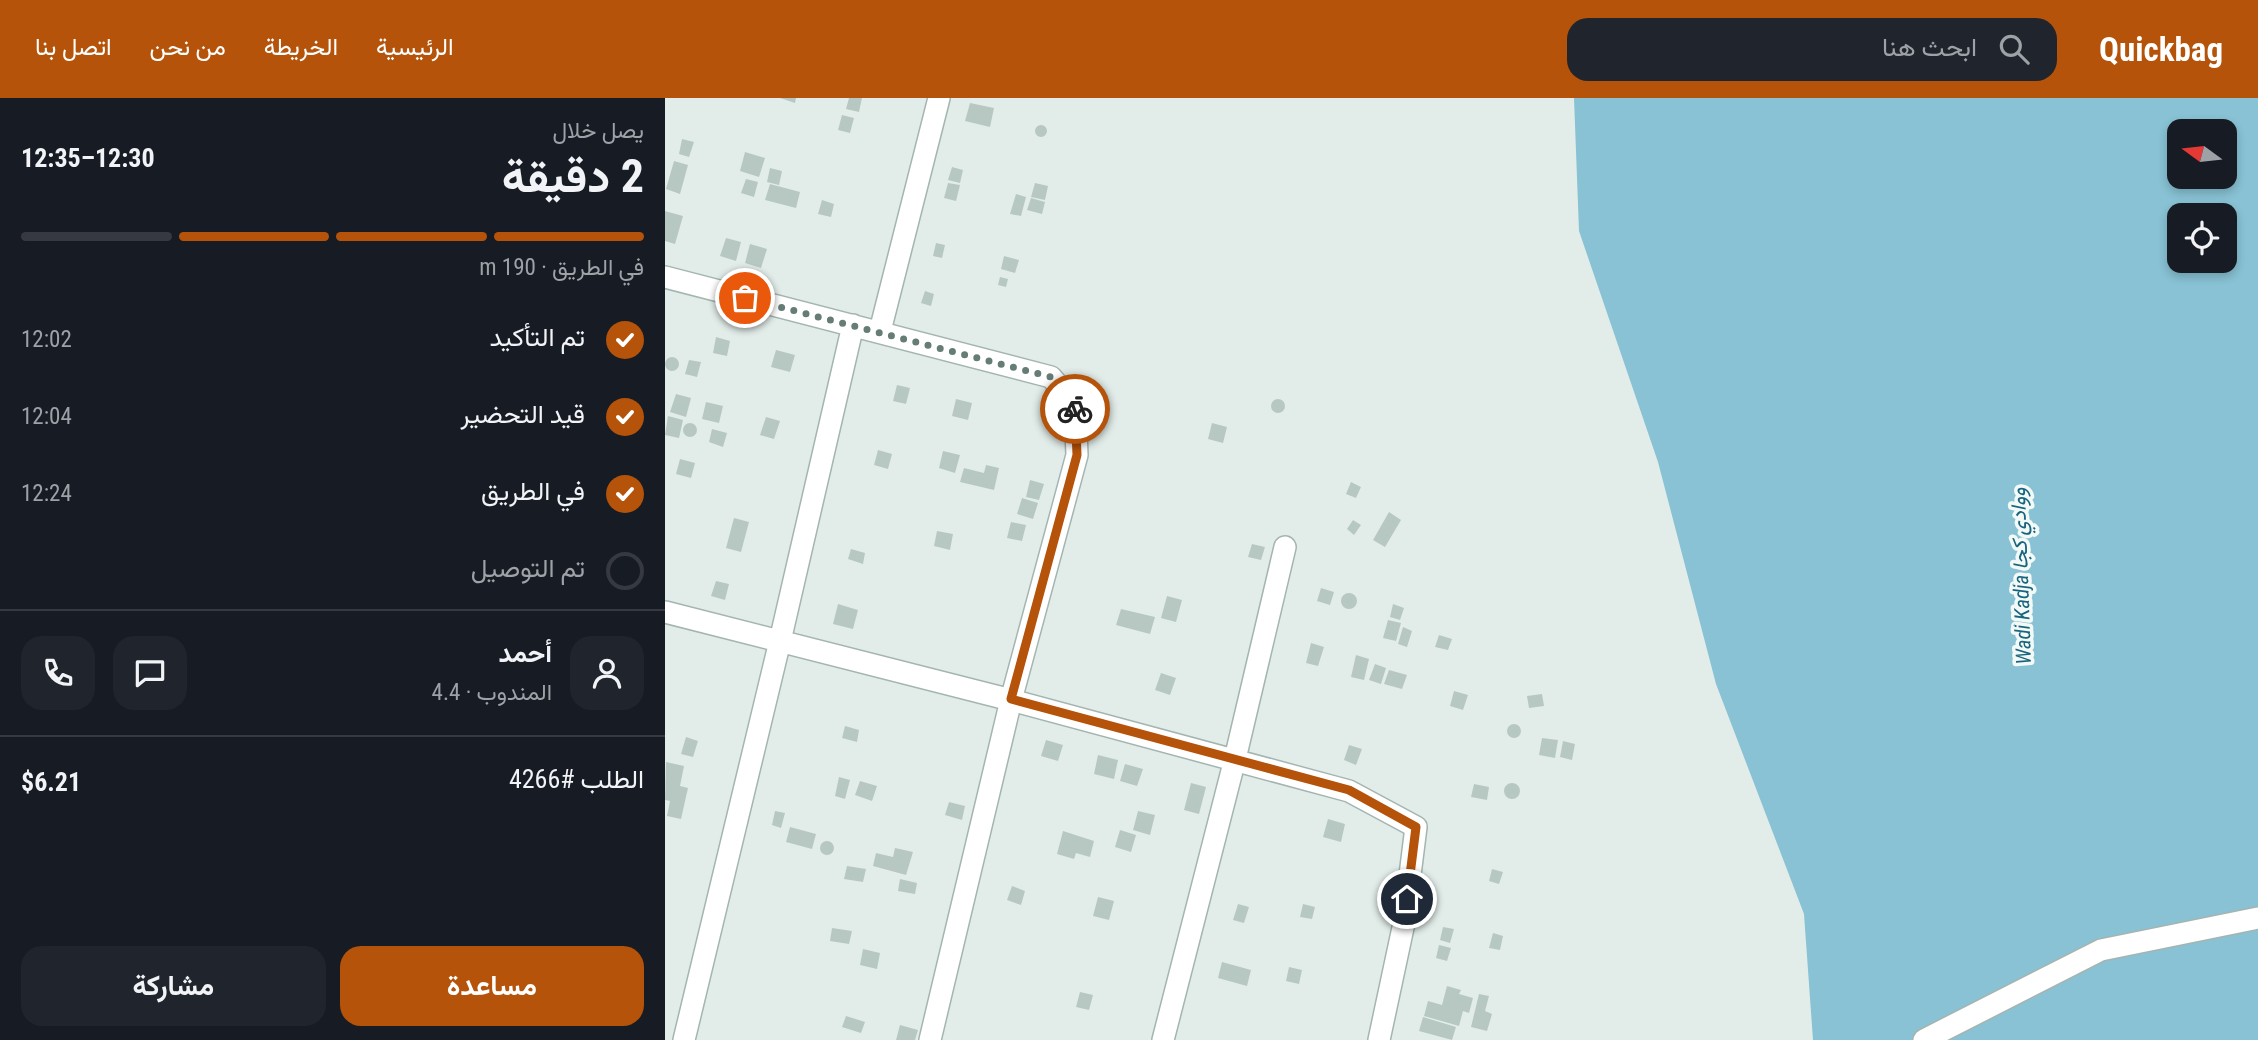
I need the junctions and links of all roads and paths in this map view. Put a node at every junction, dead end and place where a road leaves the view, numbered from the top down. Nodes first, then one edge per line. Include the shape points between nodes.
1 (939, 98) edge
2 (665, 277) edge
3 (853, 325) junction
4 (880, 331) junction
5 (1285, 547) dead end
6 (665, 612) edge
7 (780, 641) junction
8 (1011, 699) junction
9 (1235, 759) junction
10 (2258, 918) edge
11 (684, 1040) edge
12 (930, 1040) edge
13 (1163, 1040) edge
14 (1379, 1040) edge
15 (1924, 1040) edge

1 - 4 street
2 - 3 street
3 - 4 street
3 - 7 street
4 - 8 street via 1051,377 1075,405 1077,455
5 - 9 street
6 - 7 street
7 - 8 street
7 - 11 street
8 - 9 street
8 - 12 street
9 - 13 street
9 - 14 street via 1349,790 1416,827 1404,923
10 - 15 street via 2101,950

